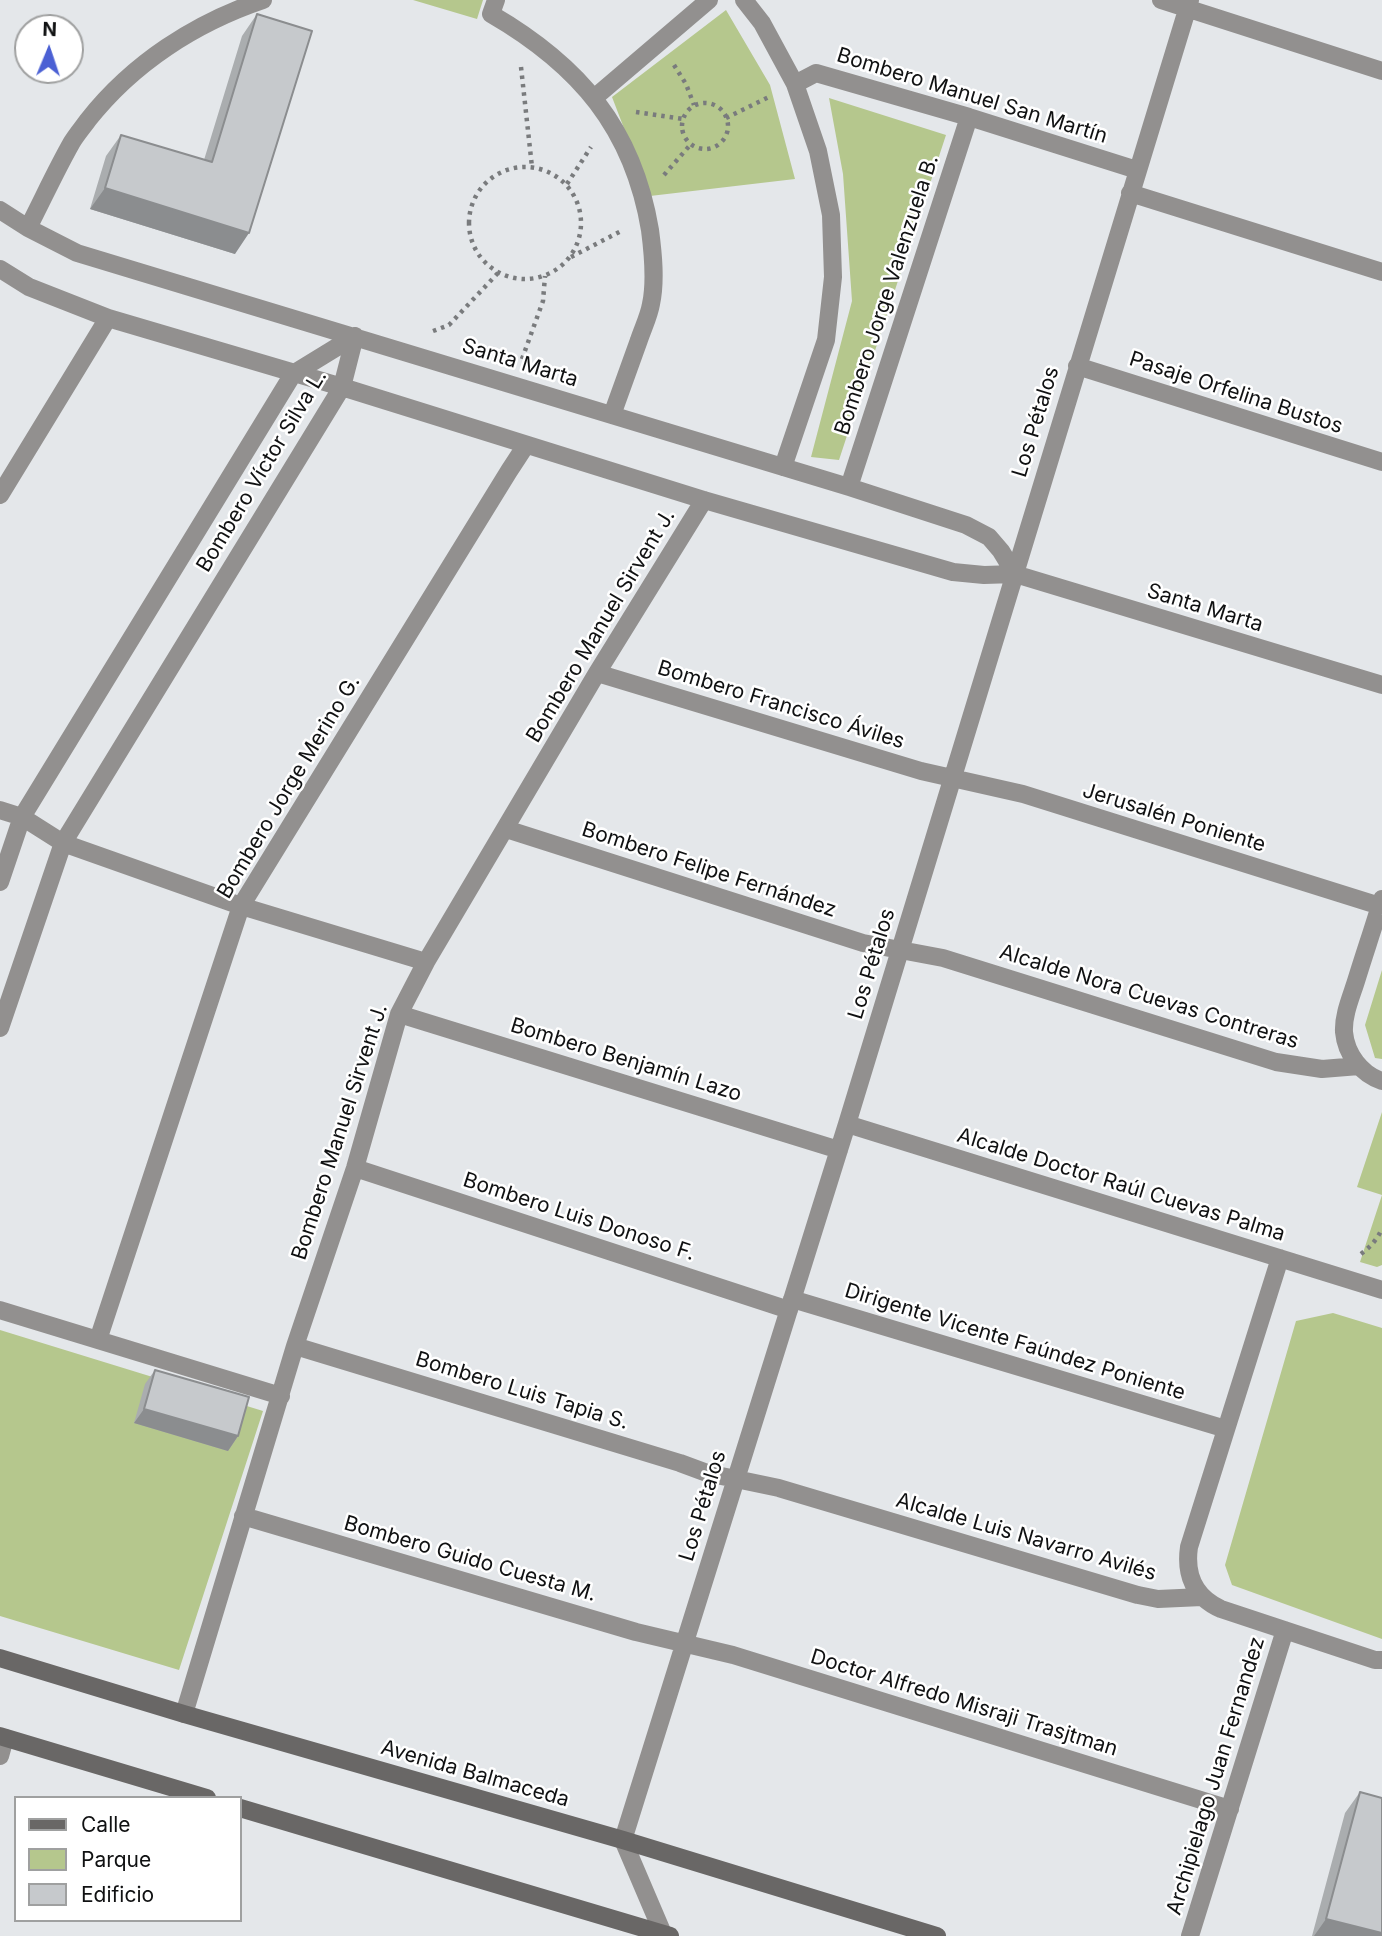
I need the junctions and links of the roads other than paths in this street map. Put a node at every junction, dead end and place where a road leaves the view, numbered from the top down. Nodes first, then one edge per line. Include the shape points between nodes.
1 (263, 0) edge
2 (496, 0) edge
3 (709, 0) edge
4 (744, 0) edge
5 (1161, 0) edge
6 (237, 4) edge
7 (1189, 4) edge
8 (1382, 71) edge
9 (795, 84) junction
10 (594, 98) junction
11 (969, 117) junction
12 (1137, 170) junction
13 (1130, 192) junction
14 (0, 210) edge
15 (28, 228) junction
16 (0, 269) edge
17 (1382, 272) edge
18 (107, 318) junction
19 (355, 336) junction
20 (1077, 366) junction
21 (293, 374) junction
22 (342, 387) junction
23 (612, 415) junction
24 (526, 445) junction
25 (1382, 462) edge
26 (783, 467) junction
27 (849, 486) junction
28 (0, 495) edge
29 (704, 500) junction
30 (1015, 574) junction
31 (597, 673) junction
32 (1382, 685) edge
33 (953, 778) junction
34 (0, 810) edge
35 (22, 817) junction
36 (506, 829) junction
37 (63, 843) junction
38 (0, 882) edge
39 (1381, 903) edge
40 (241, 906) junction
41 (900, 950) junction
42 (426, 962) junction
43 (399, 1014) junction
44 (0, 1028) edge
45 (1359, 1066) junction
46 (1382, 1082) edge
47 (847, 1124) junction
48 (839, 1150) junction
49 (355, 1168) junction
50 (1280, 1258) junction
51 (1382, 1290) edge
52 (790, 1304) junction
53 (0, 1310) edge
54 (98, 1340) junction
55 (295, 1346) junction
56 (281, 1396) junction
57 (1226, 1429) junction
58 (735, 1479) junction
59 (243, 1516) junction
60 (1202, 1597) junction
61 (1285, 1630) junction
62 (684, 1644) junction
63 (0, 1658) edge
64 (1382, 1660) edge
65 (184, 1714) junction
66 (3, 1737) edge
67 (0, 1756) edge
68 (200, 1796) edge
69 (242, 1809) edge
70 (1230, 1809) junction
71 (623, 1840) junction
72 (666, 1935) edge
73 (937, 1936) edge
74 (1190, 1936) edge

1 - 6 street
2 - 10 street via 491,14 549,52
3 - 10 street
4 - 9 street
5 - 7 street
6 - 15 street via 164,48 107,98 73,140
7 - 8 street
7 - 12 street, Los Pétalos
9 - 11 street, Bombero Manuel San Martín via 816,73
9 - 26 street via 818,151 831,215 833,277 826,340
10 - 23 street via 622,142 642,194 652,245 651,305
11 - 12 street, Bombero Manuel San Martín
11 - 27 street, Bombero Jorge Valenzuela B.
12 - 13 street, Los Pétalos
13 - 17 street
13 - 20 street, Los Pétalos
14 - 15 street, Santa Marta
15 - 19 street, Santa Marta via 77,253
16 - 18 street, Santa Marta via 29,287
18 - 21 street, Santa Marta
18 - 28 street
19 - 21 street, Bombero Víctor Silva L.
19 - 22 street, Bombero Víctor Silva L.
19 - 23 street, Santa Marta
20 - 25 street, Pasaje Orfelina Bustos
20 - 30 street, Los Pétalos
21 - 22 street, Santa Marta
21 - 35 street, Bombero Víctor Silva L.
22 - 24 street, Santa Marta
22 - 37 street, Bombero Víctor Silva L.
23 - 26 street, Santa Marta
24 - 29 street, Santa Marta
24 - 40 street, Bombero Jorge Merino G.
26 - 27 street, Santa Marta
27 - 30 street, Santa Marta via 978,531 989,537
29 - 30 street, Santa Marta via 953,572
29 - 31 street, Bombero Manuel Sirvent J.
30 - 32 street, Santa Marta
30 - 33 street, Los Pétalos
31 - 33 street, Bombero Francisco Áviles
31 - 36 street, Bombero Manuel Sirvent J.
33 - 39 street, Jerusalén Poniente via 1023,794
33 - 41 street, Los Pétalos
34 - 35 street
35 - 37 street
35 - 38 street, Bombero Víctor Silva L.
36 - 41 street, Bombero Felipe Fernández via 863,943
36 - 42 street, Bombero Manuel Sirvent J.
37 - 40 street
37 - 44 street, Bombero Víctor Silva L.
39 - 45 street via 1344,1030
40 - 42 street
40 - 54 street, Bombero Jorge Merino G.
41 - 45 street, Alcalde Nora Cuevas Contreras via 943,958 1276,1062 1322,1069
41 - 47 street, Los Pétalos
42 - 43 street, Bombero Manuel Sirvent J.
43 - 48 street, Bombero Benjamín Lazo
43 - 49 street, Bombero Manuel Sirvent J.
45 - 46 street
47 - 48 street, Los Pétalos
47 - 50 street, Alcalde Doctor Raúl Cuevas Palma
48 - 52 street, Los Pétalos
49 - 52 street, Bombero Luis Donoso F.
49 - 55 street, Bombero Manuel Sirvent J.
50 - 51 street, Alcalde Doctor Raúl Cuevas Palma
50 - 57 street
52 - 57 street, Dirigente Vicente Faúndez Poniente
52 - 58 street, Los Pétalos
53 - 54 street
54 - 56 street
55 - 56 street, Bombero Manuel Sirvent J.
55 - 58 street, Bombero Luis Tapia S.
56 - 59 street, Bombero Manuel Sirvent J.
57 - 60 street via 1189,1547 1189,1575
58 - 60 street, Alcalde Luis Navarro Avilés via 779,1488 1138,1595
58 - 62 street, Los Pétalos
59 - 62 street, Bombero Guido Cuesta M.
59 - 65 street, Bombero Manuel Sirvent J.
60 - 61 street, Alcalde Luis Navarro Avilés via 1221,1609
61 - 64 street, Alcalde Luis Navarro Avilés
61 - 70 street, Archipielago Juan Fernandez
62 - 70 street, Doctor Alfredo Misraji Trasjtman via 733,1655
62 - 71 street, Los Pétalos
63 - 65 street, Avenida Balmaceda
65 - 71 street, Avenida Balmaceda
66 - 67 street
66 - 68 street
69 - 72 street
70 - 74 street, Archipielago Juan Fernandez
71 - 72 street
71 - 73 street, Avenida Balmaceda

